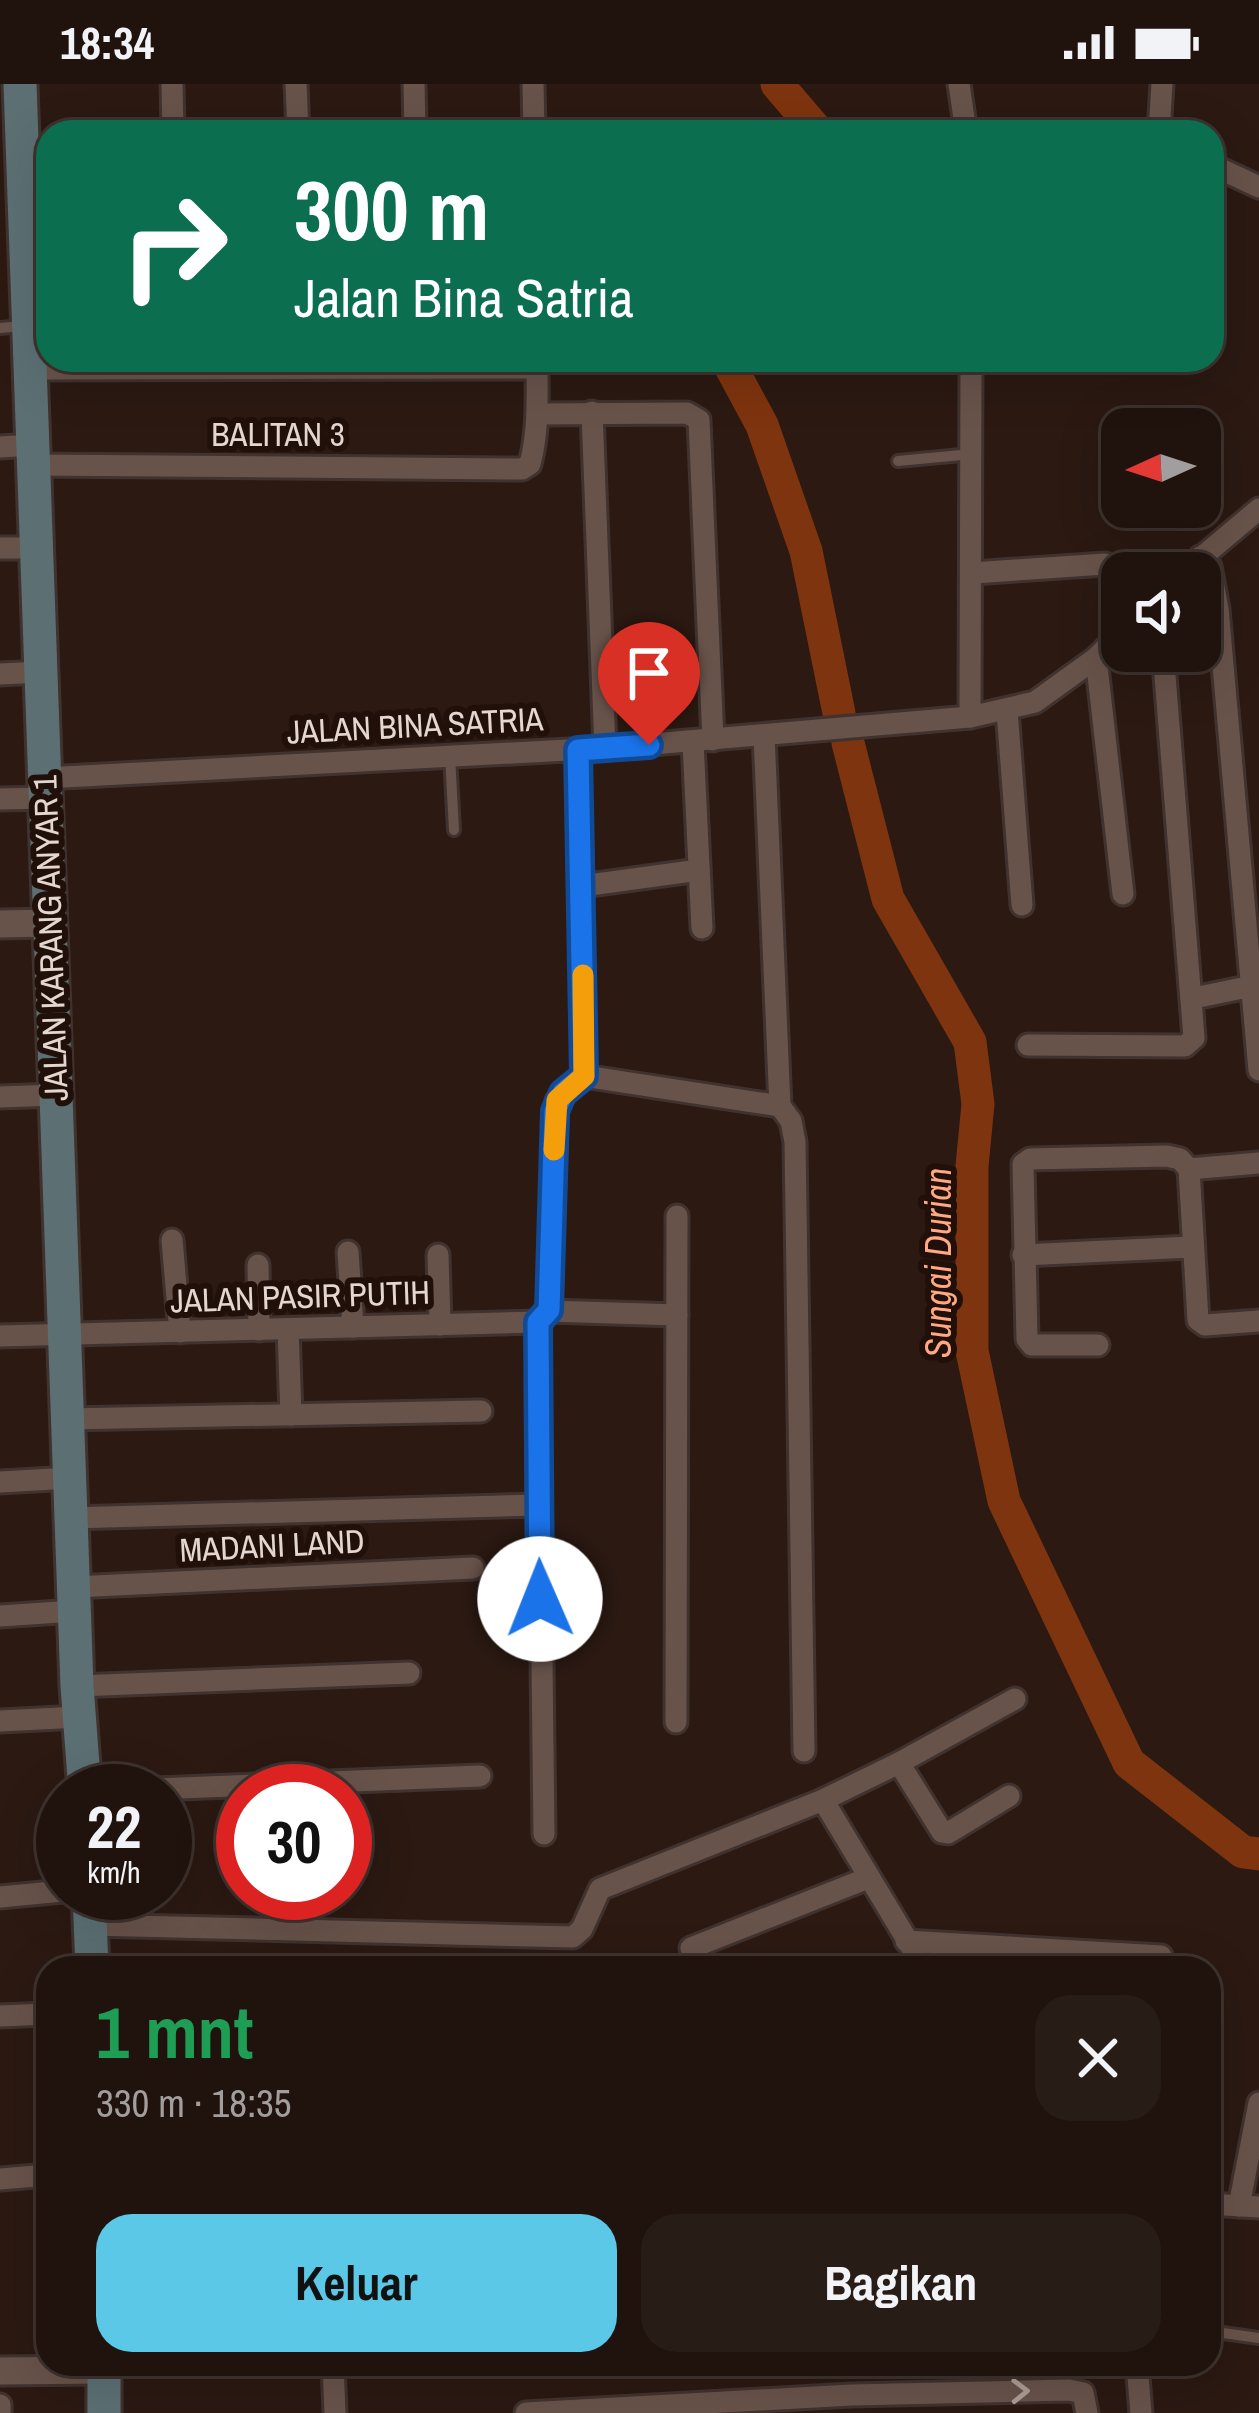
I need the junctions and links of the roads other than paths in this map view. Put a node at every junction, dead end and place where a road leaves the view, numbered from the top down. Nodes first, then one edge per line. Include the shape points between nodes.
1 (172, 84) edge
2 (296, 84) edge
3 (414, 84) edge
4 (533, 84) edge
5 (959, 84) edge
6 (1162, 84) edge
7 (13, 99) edge
8 (173, 120) edge
9 (298, 120) edge
10 (415, 120) edge
11 (534, 120) edge
12 (964, 120) edge
13 (1160, 120) edge
14 (1224, 171) edge
15 (35, 177) edge
16 (1259, 188) edge
17 (13, 234) edge
18 (13, 327) edge
19 (30, 369) junction
20 (36, 369) edge
21 (537, 372) edge
22 (970, 372) edge
23 (592, 412) junction
24 (538, 414) junction
25 (22, 452) edge
26 (972, 454) junction
27 (898, 461) dead end
28 (1259, 509) edge
29 (0, 548) edge
30 (37, 548) junction
31 (1205, 552) edge
32 (1101, 564) edge
33 (972, 573) junction
34 (1221, 642) edge
35 (1101, 653) edge
36 (1096, 658) junction
37 (1165, 672) edge
38 (41, 673) junction
39 (0, 674) edge
40 (1006, 712) junction
41 (970, 717) junction
42 (764, 735) junction
43 (703, 741) junction
44 (605, 748) junction
45 (578, 750) junction
46 (450, 756) junction
47 (45, 788) junction
48 (0, 799) edge
49 (454, 830) dead end
50 (699, 870) junction
51 (582, 886) junction
52 (1123, 894) dead end
53 (1022, 905) dead end
54 (50, 923) junction
55 (0, 924) edge
56 (703, 928) dead end
57 (1252, 986) junction
58 (1194, 998) junction
59 (1028, 1045) dead end
60 (1259, 1070) edge
61 (584, 1076) junction
62 (56, 1095) junction
63 (0, 1097) edge
64 (780, 1106) junction
65 (1259, 1162) edge
66 (1189, 1169) junction
67 (677, 1216) dead end
68 (172, 1240) dead end
69 (1192, 1247) junction
70 (348, 1252) dead end
71 (438, 1255) dead end
72 (1023, 1255) junction
73 (258, 1265) dead end
74 (677, 1315) junction
75 (544, 1316) junction
76 (1259, 1321) edge
77 (440, 1324) junction
78 (353, 1327) junction
79 (288, 1329) junction
80 (259, 1330) junction
81 (180, 1332) junction
82 (0, 1336) edge
83 (65, 1336) junction
84 (1098, 1345) dead end
85 (481, 1411) dead end
86 (291, 1415) junction
87 (68, 1419) junction
88 (70, 1478) junction
89 (0, 1481) edge
90 (538, 1505) junction
91 (70, 1518) junction
92 (472, 1568) dead end
93 (74, 1599) junction
94 (0, 1616) edge
95 (409, 1673) dead end
96 (1015, 1700) dead end
97 (78, 1702) junction
98 (0, 1721) edge
99 (676, 1722) dead end
100 (804, 1751) dead end
101 (899, 1763) junction
102 (83, 1764) edge
103 (480, 1776) dead end
104 (192, 1788) edge
105 (1009, 1796) dead end
106 (824, 1800) junction
107 (544, 1834) dead end
108 (868, 1878) junction
109 (36, 1894) edge
110 (0, 1897) edge
111 (192, 1915) edge
112 (90, 1920) edge
113 (906, 1941) junction
114 (691, 1948) dead end
115 (92, 1956) edge
116 (920, 1956) edge
117 (1052, 1956) edge
118 (36, 2014) edge
119 (0, 2015) edge
120 (1259, 2103) edge
121 (36, 2176) edge
122 (0, 2179) edge
123 (1249, 2206) edge
124 (1221, 2333) edge
125 (1259, 2338) edge
126 (36, 2370) edge
127 (0, 2371) edge
128 (104, 2376) edge
129 (333, 2376) edge
130 (1139, 2376) edge
131 (974, 2403) edge
132 (851, 2404) edge
133 (716, 2408) edge
134 (655, 2410) edge
135 (104, 2413) edge
136 (335, 2413) edge
137 (526, 2413) edge
138 (1087, 2413) edge
139 (1141, 2413) edge

1 - 8 street
2 - 9 street
3 - 10 street
4 - 11 street
5 - 12 street
6 - 13 street
7 - 15 main road, JALAN KARANG ANYAR 1
14 - 16 street
15 - 17 main road, JALAN KARANG ANYAR 1
17 - 18 main road, JALAN KARANG ANYAR 1
18 - 19 main road, JALAN KARANG ANYAR 1
19 - 20 street
19 - 25 main road, JALAN KARANG ANYAR 1
21 - 24 street
22 - 26 street
23 - 24 street
23 - 43 street via 687,413 699,421
23 - 44 street
24 - 25 street, BALITAN 3 via 530,464 522,469
25 - 30 main road, JALAN KARANG ANYAR 1
26 - 27 lane
26 - 33 street
28 - 31 street
29 - 30 street
30 - 38 main road, JALAN KARANG ANYAR 1
32 - 33 street
33 - 41 street
34 - 57 street
35 - 36 street, JALAN BINA SATRIA
36 - 40 street, JALAN BINA SATRIA via 1035,702
36 - 52 street
37 - 58 street
38 - 39 street
38 - 47 main road, JALAN KARANG ANYAR 1
40 - 41 street, JALAN BINA SATRIA
40 - 53 street
41 - 42 street, JALAN BINA SATRIA
42 - 43 street, JALAN BINA SATRIA
42 - 64 street
43 - 44 street, JALAN BINA SATRIA
43 - 50 street
44 - 45 street, JALAN BINA SATRIA
45 - 46 street, JALAN BINA SATRIA
45 - 51 street
46 - 47 street, JALAN BINA SATRIA
46 - 49 lane
47 - 48 street, JALAN BINA SATRIA
47 - 54 main road, JALAN KARANG ANYAR 1
50 - 51 street
50 - 56 street
51 - 61 street
54 - 55 street
54 - 62 main road, JALAN KARANG ANYAR 1
57 - 58 street
57 - 60 street
58 - 59 street via 1190,1045
61 - 64 street
61 - 75 street via 555,1111
62 - 63 street
62 - 83 main road, JALAN KARANG ANYAR 1
64 - 100 street via 795,1142
65 - 66 street
66 - 69 street
66 - 72 street via 1167,1156 1026,1160
67 - 74 street
68 - 81 street
69 - 72 street
69 - 76 street via 1201,1324
70 - 78 street
71 - 77 street
72 - 84 street via 1029,1343
73 - 80 street
74 - 75 street, JALAN PASIR PUTIH
74 - 99 street
75 - 77 street, JALAN PASIR PUTIH
75 - 90 street
77 - 78 street, JALAN PASIR PUTIH
78 - 79 street, JALAN PASIR PUTIH
79 - 80 street, JALAN PASIR PUTIH
79 - 86 street
80 - 81 street, JALAN PASIR PUTIH
81 - 83 street, JALAN PASIR PUTIH
82 - 83 street, JALAN PASIR PUTIH
83 - 87 main road, JALAN KARANG ANYAR 1
85 - 86 street
86 - 87 street
87 - 88 main road, JALAN KARANG ANYAR 1
88 - 89 street
88 - 91 main road, JALAN KARANG ANYAR 1
90 - 91 street
90 - 107 street
91 - 93 main road, JALAN KARANG ANYAR 1
92 - 93 street, MADANI LAND
93 - 94 street, MADANI LAND
93 - 97 main road, JALAN KARANG ANYAR 1
95 - 97 street
96 - 101 street
97 - 98 street
97 - 102 main road, JALAN KARANG ANYAR 1
101 - 105 street via 942,1832
101 - 106 street
103 - 104 street
106 - 108 street
106 - 111 street via 600,1889 572,1937
108 - 113 street
108 - 114 street
109 - 110 street
112 - 115 main road
113 - 116 street
113 - 117 street
118 - 119 street
120 - 123 street
121 - 122 street
124 - 125 lane
126 - 127 street
128 - 135 main road
129 - 136 street
130 - 139 street
131 - 132 street
131 -> 138 street via 1070,2390 1083,2393
132 - 133 street
133 - 134 street
134 - 137 street

